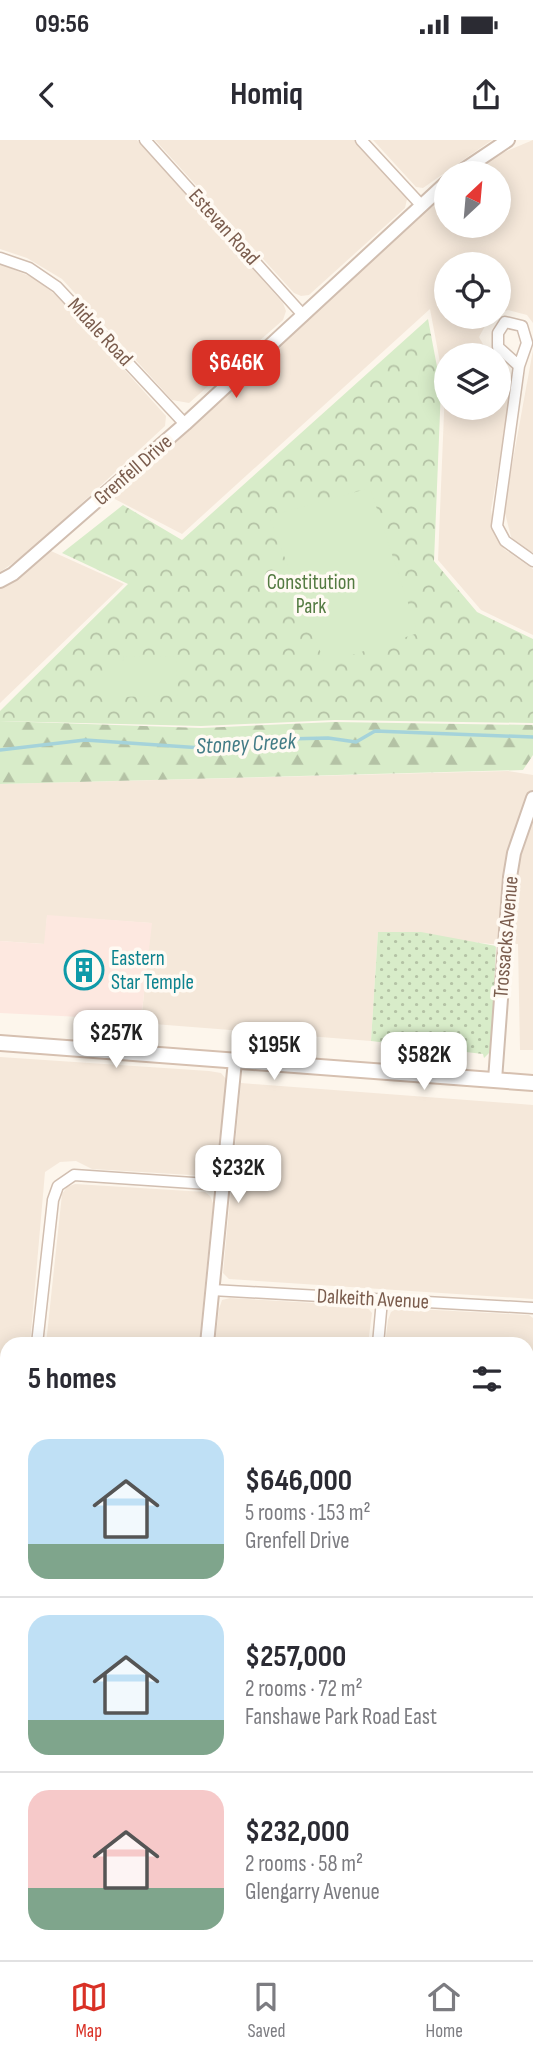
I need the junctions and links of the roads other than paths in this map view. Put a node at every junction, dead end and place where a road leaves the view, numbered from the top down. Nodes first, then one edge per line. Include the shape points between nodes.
1 (145, 140) edge
2 (361, 140) edge
3 (508, 140) edge
4 (477, 161) edge
5 (434, 194) edge
6 (422, 206) junction
7 (0, 258) edge
8 (303, 315) junction
9 (519, 366) dead end
10 (185, 424) junction
11 (533, 561) edge
12 (0, 581) edge
13 (533, 798) edge
14 (0, 1043) edge
15 (234, 1061) junction
16 (495, 1080) junction
17 (533, 1083) edge
18 (223, 1185) junction
19 (212, 1290) junction
20 (382, 1300) junction
21 (533, 1308) edge
22 (38, 1337) edge
23 (208, 1337) edge
24 (379, 1337) edge

1 - 8 street, Estevan Road
2 - 6 street
3 - 4 street
5 - 6 street, Grenfell Drive
6 - 8 street, Grenfell Drive
7 - 10 street, Midale Road via 29,268 57,287
8 - 10 street, Grenfell Drive
9 - 11 street via 497,526 505,541
10 - 12 street, Grenfell Drive
13 - 16 street, Trossacks Avenue via 510,877
14 - 15 main road
15 - 16 main road
15 - 18 street
16 - 17 main road
18 - 19 street
18 - 22 street via 74,1175 58,1186
19 - 20 street, Dalkeith Avenue
19 - 23 street
20 - 21 street, Dalkeith Avenue
20 - 24 street

